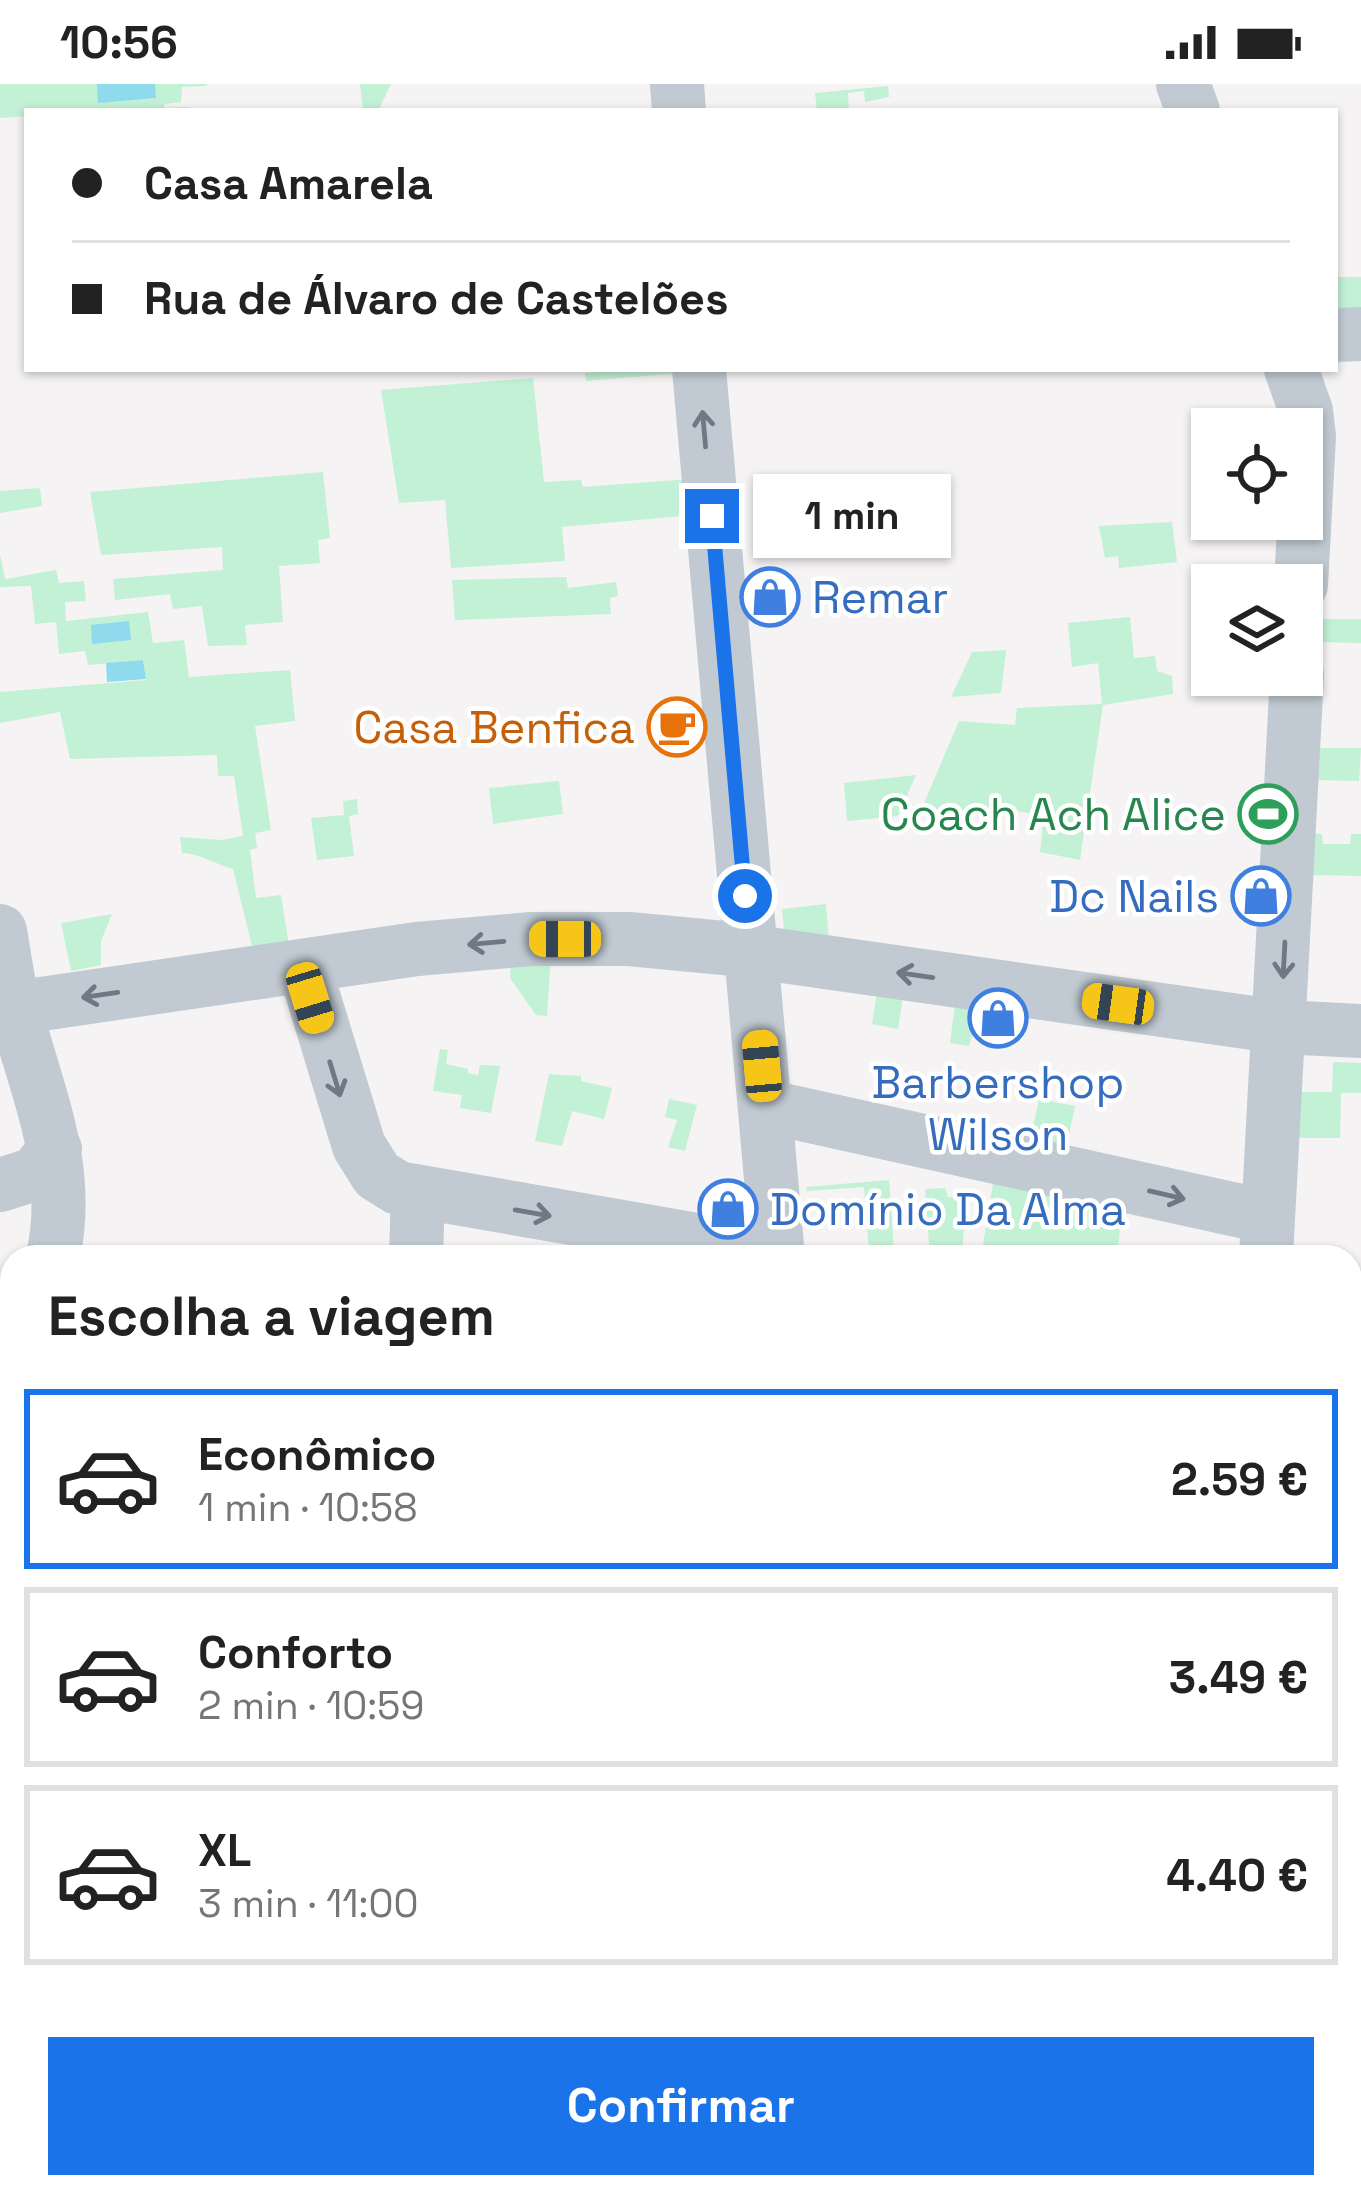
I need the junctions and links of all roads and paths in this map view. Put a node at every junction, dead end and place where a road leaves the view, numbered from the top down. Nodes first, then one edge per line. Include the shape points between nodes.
1 (699, 372) edge
2 (1292, 372) edge
3 (1302, 564) edge
4 (1296, 696) edge
5 (0, 931) edge
6 (750, 952) junction
7 (304, 966) junction
8 (14, 1008) junction
9 (1281, 1027) junction
10 (1361, 1031) edge
11 (766, 1106) junction
12 (55, 1149) junction
13 (0, 1185) edge
14 (418, 1193) junction
15 (1267, 1237) edge
16 (55, 1245) edge
17 (416, 1245) edge
18 (715, 1245) edge
19 (777, 1245) edge

6 -> 1 street
2 - 3 street via 1309,436
4 -> 9 street
5 - 8 street
6 -> 7 street via 531,939
9 -> 6 street
6 - 11 street
7 -> 8 street
7 -> 14 street via 358,1146 377,1175
8 - 12 street
9 - 10 street
9 - 15 street
11 -> 15 street
11 - 19 street
12 - 13 street via 34,1174
12 - 16 street
14 - 17 street
14 -> 18 street

